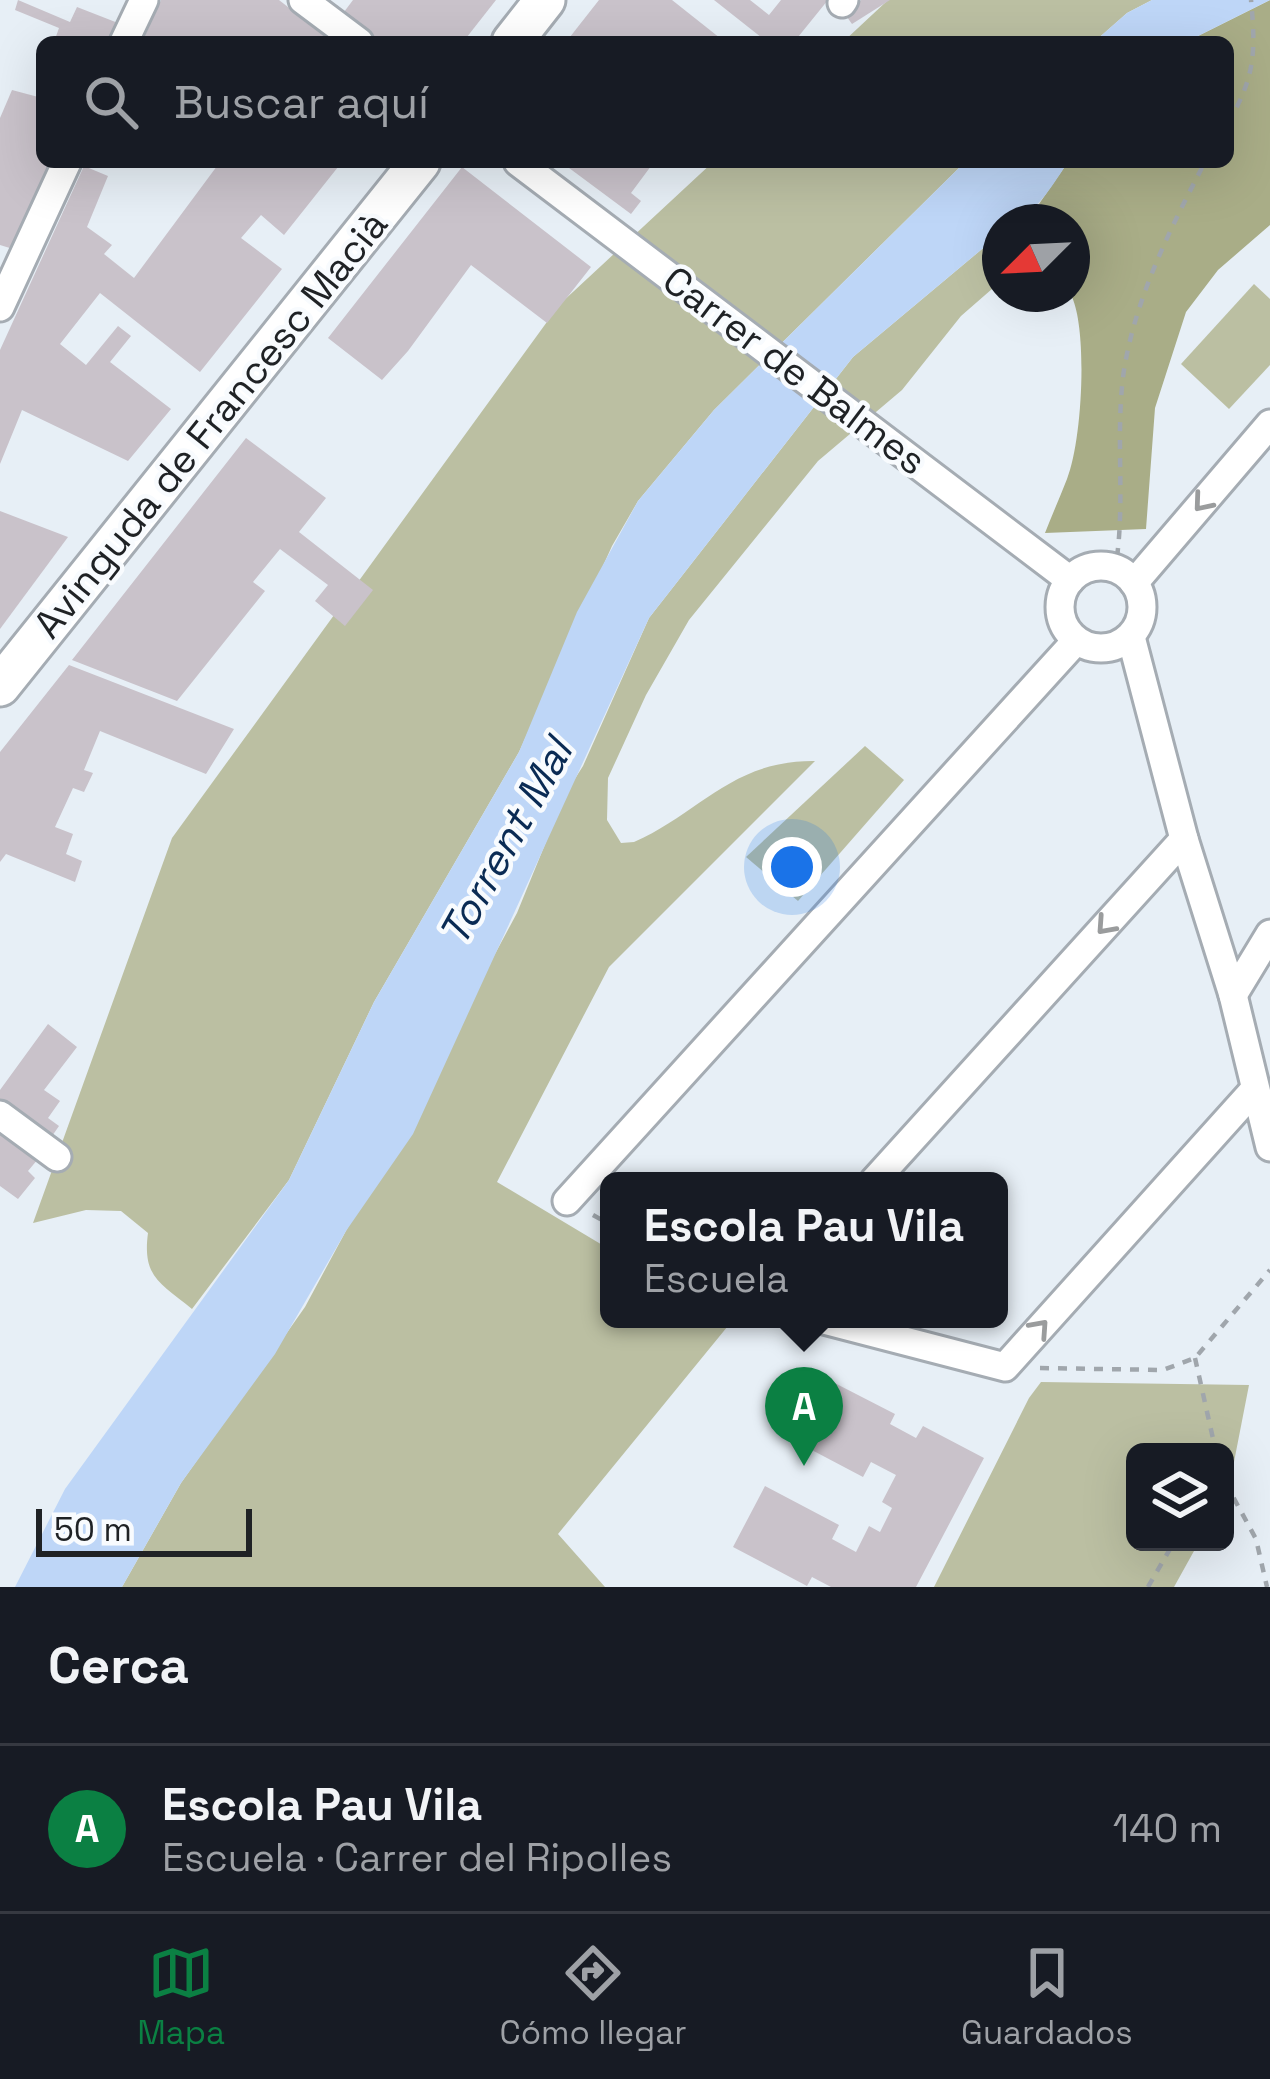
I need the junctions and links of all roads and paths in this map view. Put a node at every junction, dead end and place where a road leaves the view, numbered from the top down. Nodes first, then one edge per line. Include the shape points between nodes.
1 (144, 0) edge
2 (303, 0) edge
3 (545, 0) edge
4 (1252, 4) edge
5 (127, 36) edge
6 (351, 36) edge
7 (517, 36) edge
8 (1234, 113) edge
9 (64, 168) edge
10 (415, 168) edge
11 (526, 168) edge
12 (1202, 168) edge
13 (0, 307) edge
14 (1268, 430) edge
15 (1060, 572) junction
16 (1125, 576) junction
17 (1131, 637) junction
18 (1076, 641) junction
19 (0, 686) edge
20 (1184, 839) junction
21 (1270, 934) edge
22 (1233, 995) junction
23 (1256, 1089) junction
24 (0, 1115) edge
25 (1270, 1148) edge
26 (57, 1157) dead end
27 (882, 1172) edge
28 (567, 1201) dead end
29 (1270, 1270) edge
30 (855, 1328) edge
31 (1195, 1358) junction
32 (1005, 1367) junction
33 (1214, 1443) edge
34 (1234, 1498) edge
35 (1169, 1551) edge
36 (1148, 1587) edge
37 (1267, 1587) edge

1 - 5 street
2 - 6 street
3 - 7 street
4 - 8 path via 1253,67
9 - 13 street
10 - 19 street, Avinguda de Francesc Macià
11 - 15 street, Carrer de Balmes
12 - 16 path via 1168,232 1124,373
14 -> 16 street
15 - 16 street via 1091,567
15 - 18 street via 1061,618
16 - 17 street via 1143,605
17 - 18 street via 1099,649
17 - 20 street
18 - 28 street
20 - 22 street
20 -> 27 street
21 - 22 street
22 - 23 street
23 - 25 street
32 -> 23 street
24 - 26 street
29 - 31 path
30 - 32 street
31 - 32 path via 1163,1370
31 - 33 path
34 - 37 path via 1256,1539
35 - 36 path

